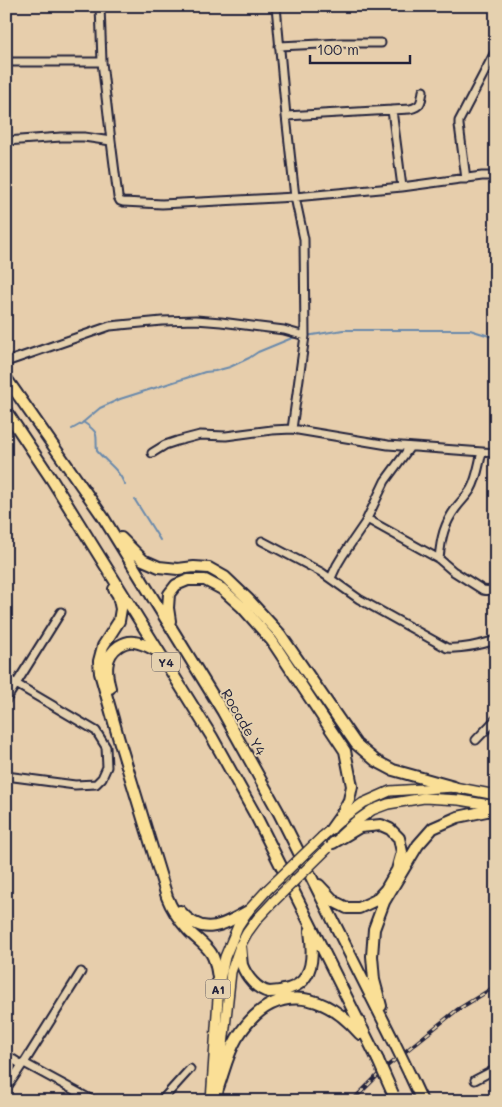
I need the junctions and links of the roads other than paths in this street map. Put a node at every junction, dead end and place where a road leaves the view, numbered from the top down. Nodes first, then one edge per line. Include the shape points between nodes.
1 (100, 6) edge
2 (276, 6) edge
3 (381, 44) dead end
4 (279, 46) junction
5 (496, 50) edge
6 (6, 62) edge
7 (102, 62) junction
8 (423, 91) dead end
9 (392, 110) junction
10 (286, 116) junction
11 (6, 141) edge
12 (111, 141) junction
13 (496, 176) edge
14 (466, 179) junction
15 (402, 187) junction
16 (295, 197) junction
17 (304, 336) junction
18 (6, 362) edge
19 (6, 378) edge
20 (6, 411) edge
21 (292, 429) junction
22 (410, 447) junction
23 (482, 452) junction
24 (496, 452) edge
25 (152, 453) dead end
26 (103, 517) junction
27 (366, 519) junction
28 (88, 539) junction
29 (262, 541) dead end
30 (439, 559) junction
31 (331, 578) junction
32 (496, 586) edge
33 (61, 612) dead end
34 (171, 626) junction
35 (496, 640) edge
36 (160, 653) junction
37 (6, 678) edge
38 (16, 685) junction
39 (6, 700) edge
40 (496, 719) edge
41 (476, 740) dead end
42 (6, 776) edge
43 (454, 787) junction
44 (496, 795) edge
45 (496, 807) edge
46 (331, 828) junction
47 (330, 846) junction
48 (312, 877) junction
49 (248, 911) junction
50 (309, 922) junction
51 (240, 946) junction
52 (81, 972) dead end
53 (219, 984) junction
54 (388, 1029) junction
55 (371, 1046) junction
56 (6, 1055) edge
57 (23, 1064) junction
58 (190, 1069) dead end
59 (496, 1069) edge
60 (475, 1080) dead end
61 (218, 1088) junction
62 (6, 1089) edge
63 (395, 1097) edge
64 (94, 1101) edge
65 (161, 1101) edge
66 (211, 1101) edge
67 (218, 1101) edge
68 (422, 1101) edge

1 - 7 street
2 - 4 street
3 - 4 street
4 - 10 street
5 - 14 street via 459,122
6 - 7 street
7 - 12 street
8 - 9 street via 417,107
9 - 10 street
9 - 15 street
10 - 16 street
11 - 12 street via 61,137
12 - 16 street via 118,197 123,202 162,204
13 - 14 street
14 - 15 street
15 - 16 street
16 - 17 street via 304,239
17 - 18 street via 284,330 221,322 162,320 110,326
17 - 21 street
19 - 26 highway, Rocade Y4 / Y4
20 - 28 highway, Y4
21 - 22 street
21 - 25 street via 226,436 200,435 165,445
22 - 23 street
22 - 27 street via 385,481
23 - 24 street
23 - 30 street via 474,483 444,530
26 - 34 highway, Rocade Y4 / Y4
26 - 43 highway via 143,560 159,567 209,568 225,577 280,634 356,744 393,770
27 - 30 street
27 - 31 street
28 - 36 highway, Y4
28 - 53 highway via 118,595 121,609 99,661 119,740 170,903 185,926 212,954
29 - 31 street
30 - 32 street via 483,590 489,591
31 - 35 street via 359,599 447,648 457,649
33 - 38 street
34 - 46 highway via 169,594 176,585 188,580 205,580 222,589 242,607 272,641 345,752 352,786 349,800
34 - 48 highway, Rocade Y4 / Y4 via 223,712
36 - 49 highway via 142,643 125,643 111,652 107,671 170,889 178,910 199,926 217,926
36 - 50 highway, Y4 via 212,737
37 - 38 street
38 - 39 street
38 - 42 street via 96,731 106,747 107,767 96,784 75,786
40 - 41 street
43 - 44 main road, A1
43 - 46 main road, A1 via 390,791 363,803
45 - 47 main road, A1 via 424,798 388,804 355,822
45 - 54 highway via 458,817 433,828 418,845 384,902 374,929 372,956 374,980
46 - 49 main road, A1, bridge
47 - 48 highway via 360,826 381,825 399,838 402,852 397,870 386,889 376,900 359,908 347,908 335,902
47 - 51 main road, A1, bridge via 274,900
48 - 54 highway, Rocade Y4 / Y4
49 - 53 main road, A1 via 233,937
50 - 51 highway via 312,946 307,976 296,986 283,991 268,992 249,978 242,966
50 - 55 highway, Y4
51 - 61 main road, A1 via 231,972
52 - 57 street
53 - 66 main road, A1
54 - 68 highway, Rocade Y4 / Y4, bridge
55 - 61 highway via 335,1010 301,998 283,999 254,1017 238,1037
55 - 63 highway, Y4, bridge
56 - 57 street
57 - 62 street
57 - 64 street
58 - 65 street
59 - 60 street
61 - 67 main road, A1

